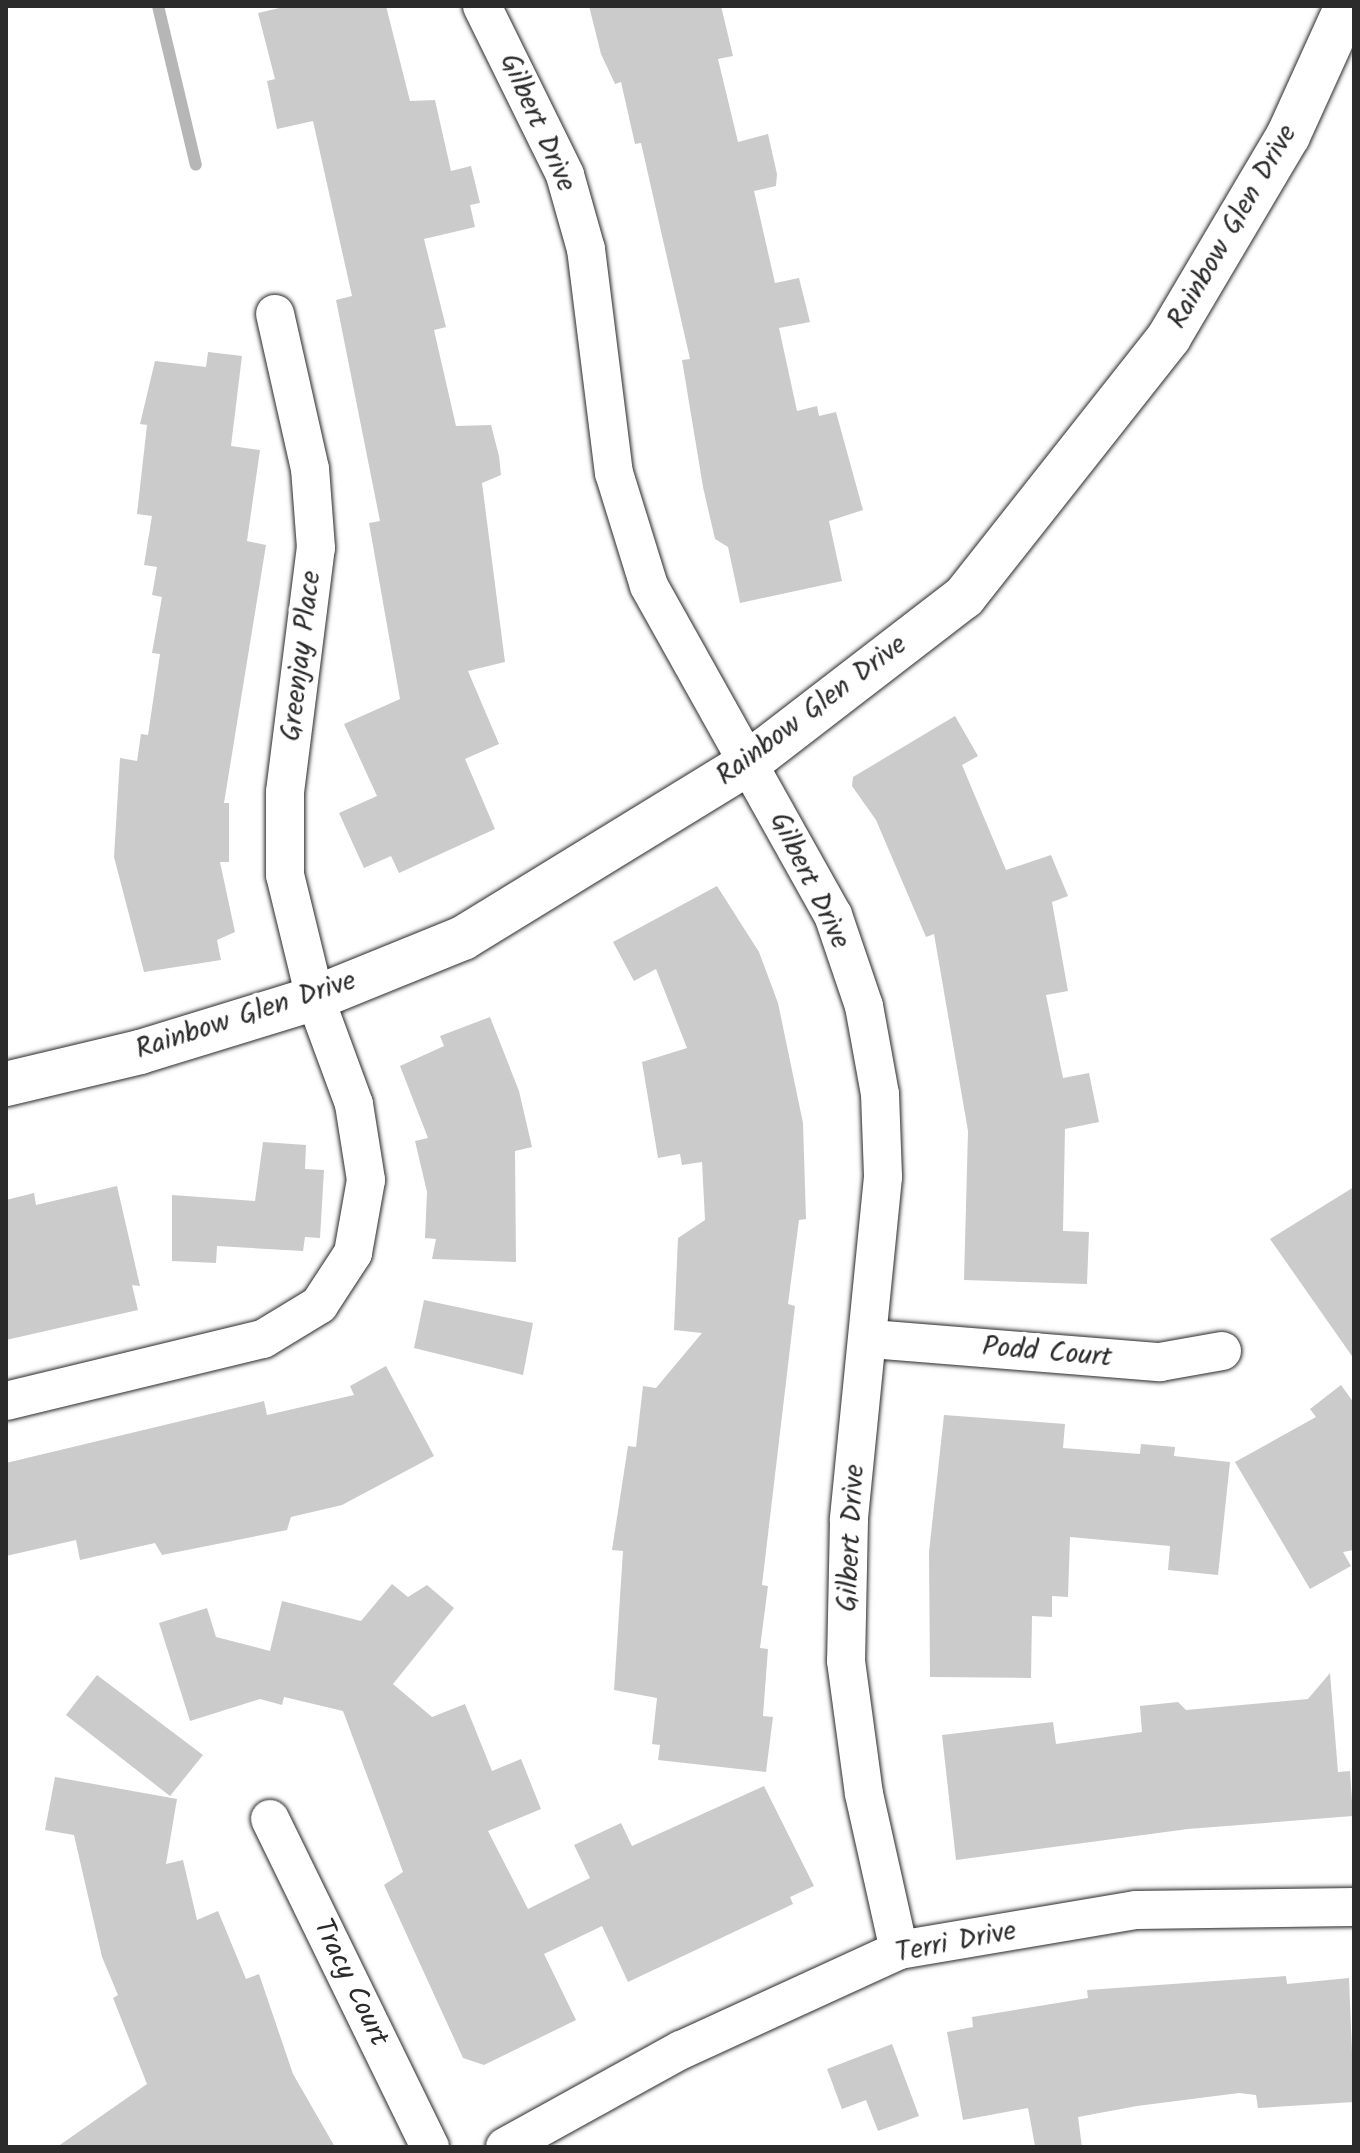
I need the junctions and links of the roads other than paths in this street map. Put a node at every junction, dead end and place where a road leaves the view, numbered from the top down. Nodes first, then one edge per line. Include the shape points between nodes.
1 (482, 6) edge
2 (1347, 6) edge
3 (275, 314) dead end
4 (747, 764) junction
5 (315, 998) junction
6 (6, 1084) edge
7 (871, 1339) junction
8 (1222, 1351) dead end
9 (6, 1401) edge
10 (270, 1819) dead end
11 (1354, 1907) edge
12 (899, 1950) junction
13 (430, 2147) edge
14 (505, 2147) edge

1 - 4 street, Gilbert Drive via 565,175 586,249 614,473 649,586
2 - 4 street, Rainbow Glen Drive via 1288,136 1177,324 1090,444 964,597
3 - 5 street, Greenjay Place via 310,469 316,548 285,792 285,875
4 - 5 street, Rainbow Glen Drive via 463,938
4 - 7 street, Gilbert Drive via 833,915 864,1006 880,1094 883,1177
5 - 6 street, Rainbow Glen Drive via 140,1052
5 - 9 street, Greenjay Place via 354,1104 366,1180 353,1253 319,1305 263,1339
7 - 8 street, Podd Court via 1160,1362
7 - 12 street, Gilbert Drive via 849,1520 846,1661 864,1794
10 - 13 street, Tracy Court
11 - 12 street, Terri Drive via 1136,1910
12 - 14 street, Terri Drive via 681,2050

